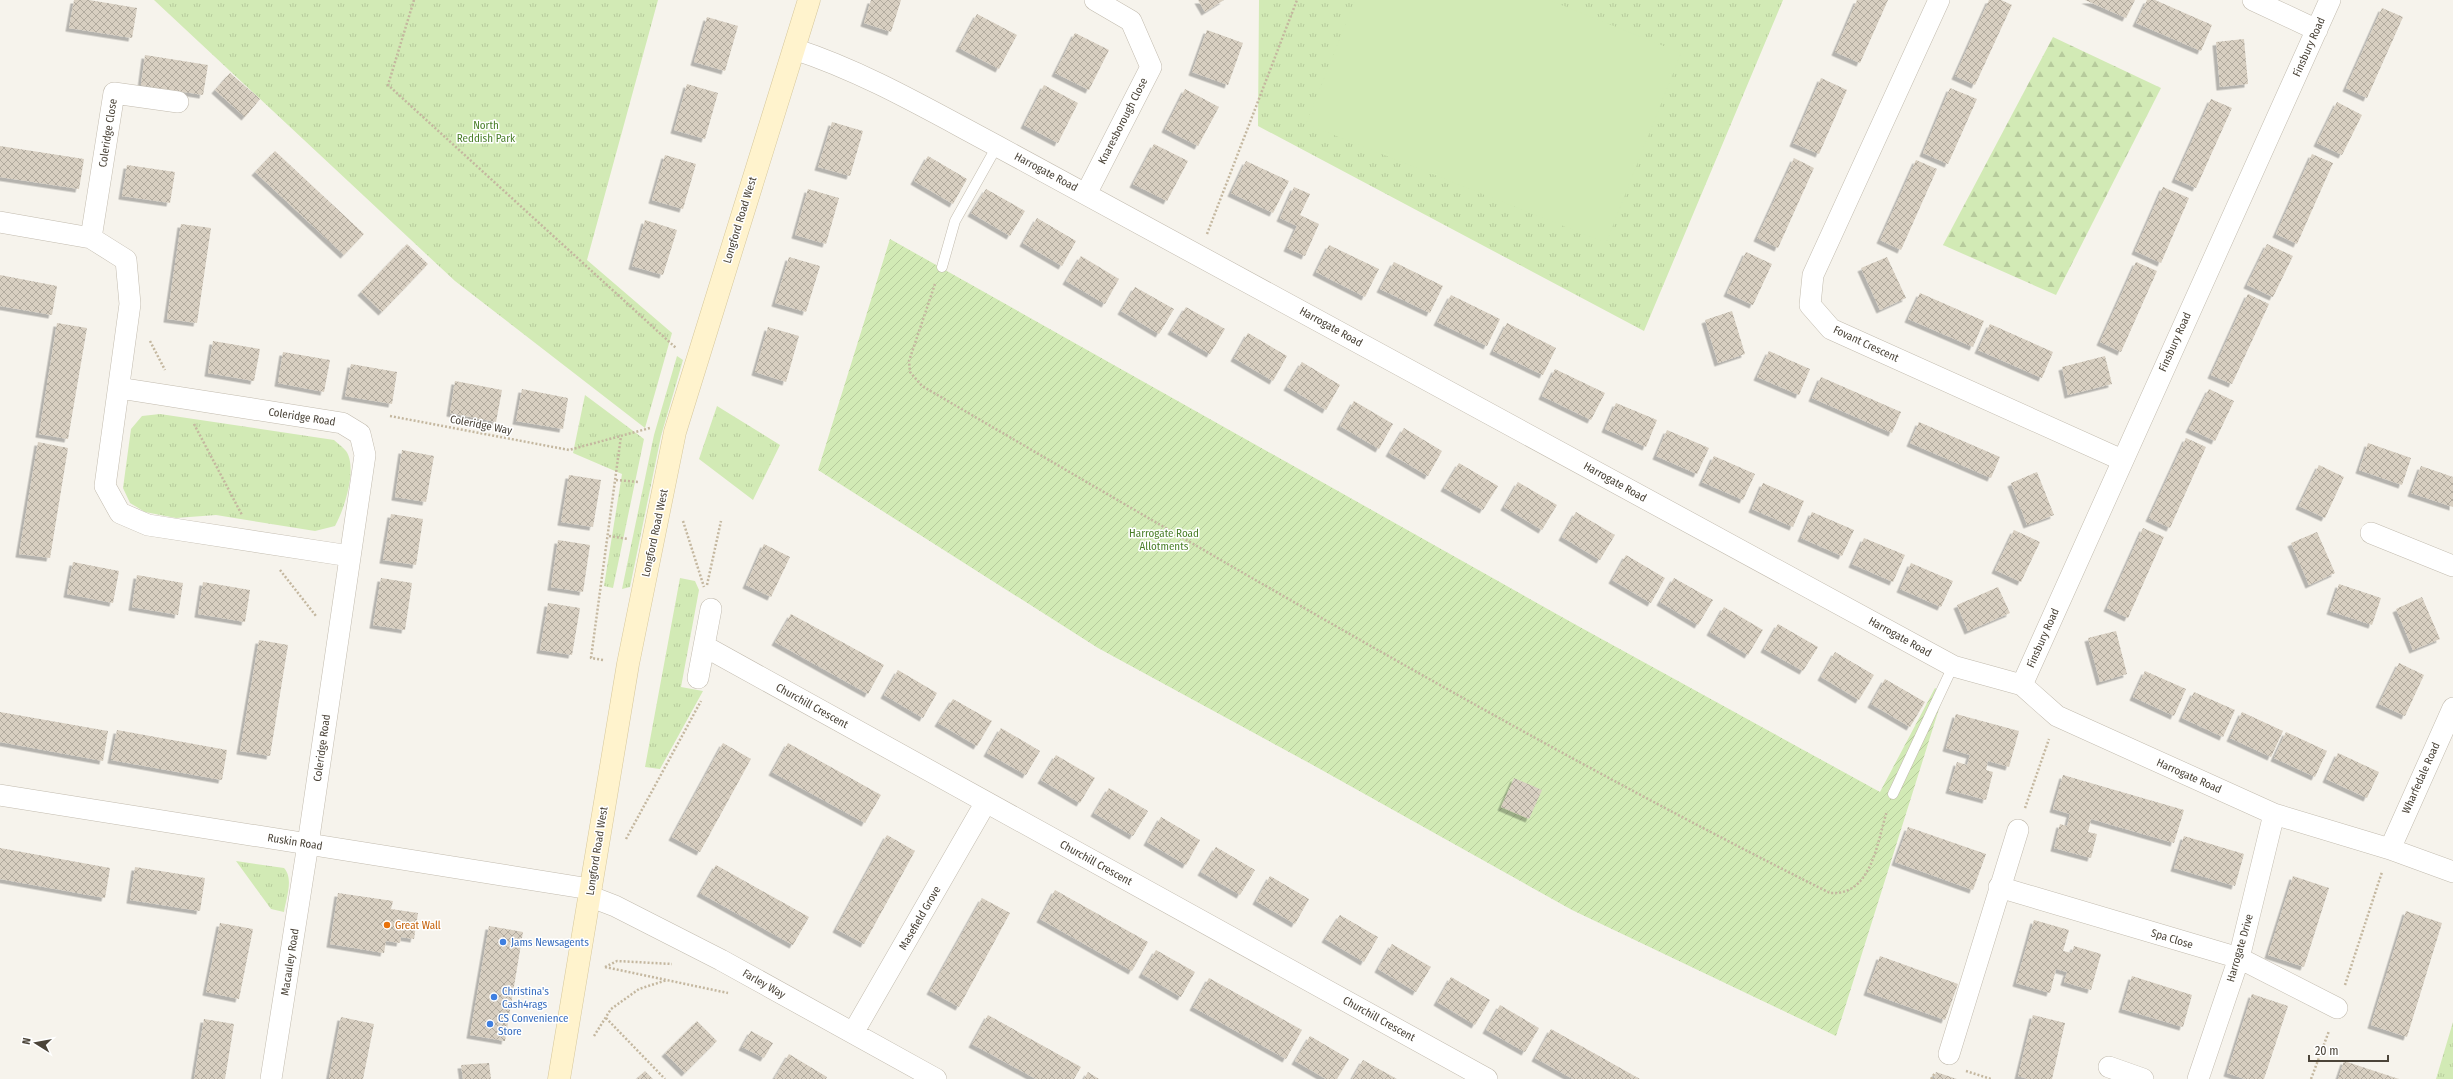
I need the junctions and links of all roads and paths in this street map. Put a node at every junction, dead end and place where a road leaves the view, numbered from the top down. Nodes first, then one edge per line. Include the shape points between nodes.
1 (414, 0) edge
2 (809, 0) edge
3 (1095, 0) edge
4 (1297, 0) edge
5 (1939, 0) edge
6 (2254, 0) edge
7 (2330, 0) edge
8 (2317, 30) junction
9 (794, 49) junction
10 (178, 102) dead end
11 (997, 146) junction
12 (1086, 194) junction
13 (0, 222) edge
14 (91, 238) junction
15 (1199, 255) junction
16 (942, 268) joint
17 (148, 337) dead end
18 (697, 355) junction
19 (119, 388) junction
20 (180, 398) junction
21 (390, 416) dead end
22 (650, 428) dead end
23 (621, 436) junction
24 (2122, 460) junction
25 (616, 480) junction
26 (637, 482) dead end
27 (684, 521) dead end
28 (721, 521) dead end
29 (2371, 533) dead end
30 (609, 536) junction
31 (625, 538) dead end
32 (257, 542) junction
33 (350, 556) junction
34 (2453, 566) edge
35 (711, 609) dead end
36 (338, 643) junction
37 (704, 646) junction
38 (604, 660) dead end
39 (1953, 666) junction
40 (698, 678) joint
41 (2022, 685) junction
42 (2453, 708) edge
43 (2057, 716) junction
44 (1893, 794) joint
45 (0, 795) edge
46 (986, 802) junction
47 (2274, 814) junction
48 (2018, 830) joint
49 (626, 839) dead end
50 (308, 844) junction
51 (2390, 849) junction
52 (2453, 872) edge
53 (2000, 887) junction
54 (590, 893) junction
55 (2239, 958) junction
56 (678, 964) dead end
57 (599, 966) dead end
58 (605, 967) junction
59 (668, 980) junction
60 (729, 993) dead end
61 (2337, 1008) junction
62 (606, 1018) junction
63 (853, 1033) junction
64 (594, 1036) dead end
65 (1949, 1054) dead end
66 (2108, 1067) dead end
67 (271, 1079) edge
68 (559, 1079) edge
69 (665, 1079) edge
70 (936, 1079) edge
71 (1487, 1079) edge
72 (2143, 1079) edge
73 (2198, 1079) edge
74 (2311, 1079) edge

1 - 18 path via 388,85 674,348
2 - 9 street, Longford Road West
3 - 12 street, Knaresborough Close via 1131,21 1151,67
4 - 15 path
5 - 24 street, Fovant Crescent via 1813,274 1810,306 1831,329
6 - 8 street
7 - 8 street, Finsbury Road
8 - 24 street, Finsbury Road
9 - 11 street, Harrogate Road via 884,87
9 - 18 street, Longford Road West
10 - 14 street, Coleridge Close via 114,93
11 - 12 street, Harrogate Road
11 - 16 lane via 954,221
12 - 15 street, Harrogate Road
13 - 14 street
14 - 19 street via 126,260 130,304
15 - 39 street, Harrogate Road
16 - 44 path via 911,351 910,372 916,381 1375,650 1683,817 1830,893 1840,894 1849,891 1866,875
17 - 20 path
18 - 54 street, Longford Road West via 675,432 628,664
19 - 20 street, Coleridge Road
19 - 32 street via 106,486 120,513 148,525
20 - 32 path
20 - 33 street, Coleridge Road via 342,423 360,434 366,455
21 - 23 path, Coleridge Way via 569,450
22 - 23 path
23 - 25 path
24 - 41 street, Finsbury Road
25 - 26 path
25 - 30 path
27 - 28 path via 705,592
29 - 34 street
30 - 31 path
30 - 38 path via 592,658
32 - 33 street
32 - 36 path
33 - 36 street, Coleridge Road
35 - 37 street
36 - 50 street, Coleridge Road
37 - 40 street
37 - 46 street, Churchill Crescent
39 - 41 street, Harrogate Road
39 - 44 lane
40 - 49 path via 709,686
41 - 43 street, Harrogate Road
42 - 51 street, Wharfedale Road
43 - 47 street, Harrogate Road
43 - 48 path
45 - 50 street, Ruskin Road
46 - 63 street, Masefield Grove
46 - 71 street, Churchill Crescent
47 - 51 street, Harrogate Road
47 - 55 street, Harrogate Drive
48 - 53 street
50 - 54 street, Ruskin Road
50 - 67 street, Macauley Road
51 - 52 street, Harrogate Road
51 - 61 path
53 - 55 street, Spa Close
53 - 65 street
54 - 63 street, Farley Way via 721,960
54 - 68 street, Longford Road West
55 - 61 street, Spa Close
55 - 73 street, Harrogate Drive
56 - 58 path via 617,960
57 - 58 path
58 - 59 path
59 - 60 path
59 - 62 path via 639,989 611,1009
61 - 74 path
62 - 64 path
62 - 69 path
63 - 70 street, Farley Way
66 - 72 street

